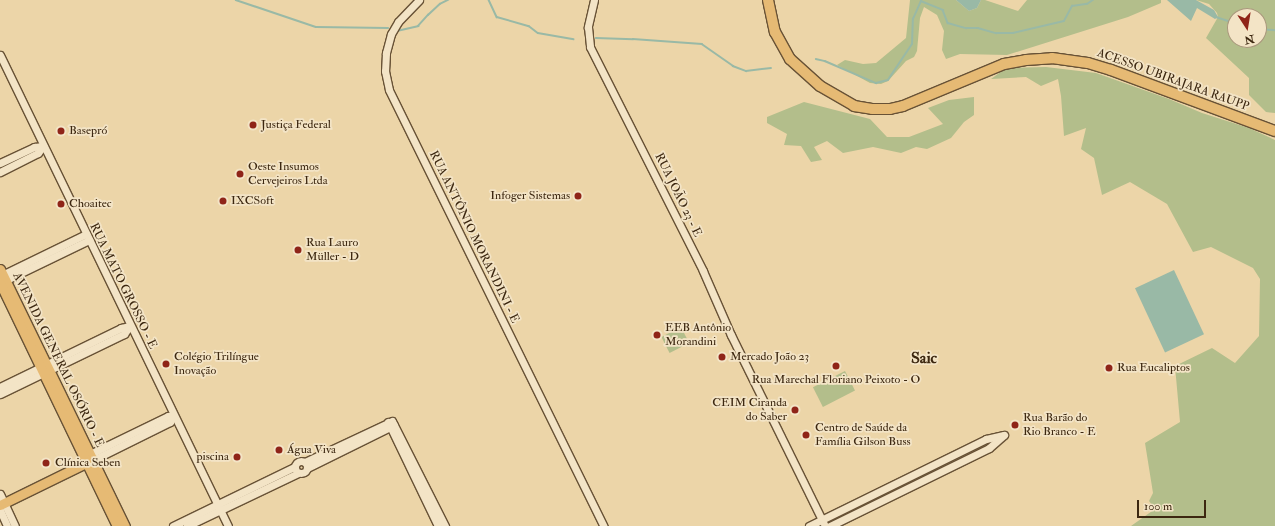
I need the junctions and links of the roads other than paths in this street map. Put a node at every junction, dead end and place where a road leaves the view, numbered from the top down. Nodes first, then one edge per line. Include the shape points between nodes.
1 (419, 0) edge
2 (594, 0) edge
3 (768, 0) edge
4 (0, 54) edge
5 (1275, 131) edge
6 (44, 146) junction
7 (1, 167) edge
8 (87, 237) junction
9 (1, 278) edge
10 (130, 326) junction
11 (45, 368) junction
12 (0, 387) edge
13 (0, 394) edge
14 (173, 416) junction
15 (391, 424) junction
16 (89, 458) junction
17 (306, 465) junction
18 (296, 470) junction
19 (1, 501) edge
20 (219, 507) junction
21 (824, 523) edge
22 (7, 526) edge
23 (15, 526) edge
24 (118, 526) edge
25 (125, 526) edge
26 (175, 526) edge
27 (187, 526) edge
28 (228, 526) edge
29 (438, 526) edge
30 (445, 526) edge
31 (604, 526) edge
32 (809, 526) edge
33 (830, 526) edge

1 - 31 street, RUA ANTÔNIO MORANDINI - E via 398,22 391,34 385,71 389,90
2 - 21 street, RUA JOÃO 23 - E via 588,27 590,47 703,271 762,399
3 - 5 highway, ACESSO UBIRAJARA RAUPP via 775,32 790,58 820,86 854,106 872,109 903,106 1004,64 1052,58 1088,63 1111,70
4 - 6 street, RUA MATO GROSSO - E
6 - 7 street via 34,147
6 - 8 street, RUA MATO GROSSO - E
8 - 9 street
8 - 10 street, RUA MATO GROSSO - E
9 - 11 main road, AVENIDA GENERAL OSÓRIO - E
10 - 11 street via 124,334
10 - 14 street, RUA MATO GROSSO - E
11 - 12 street
11 - 13 street
11 - 16 main road, AVENIDA GENERAL OSÓRIO - E
14 - 16 street via 168,416 133,437
14 - 20 street, RUA MATO GROSSO - E
15 - 17 street
15 - 29 street
15 - 30 street
16 - 19 main road
16 - 24 main road, AVENIDA GENERAL OSÓRIO - E
16 - 25 main road, AVENIDA GENERAL OSÓRIO - E
17 - 18 street via 298,462
17 - 18 street via 304,473
18 - 20 street
19 - 22 street
19 - 23 street
20 - 26 street
20 - 27 street
20 - 28 street, RUA MATO GROSSO - E
21 - 32 street
21 - 33 street via 986,439 1004,435 989,448

